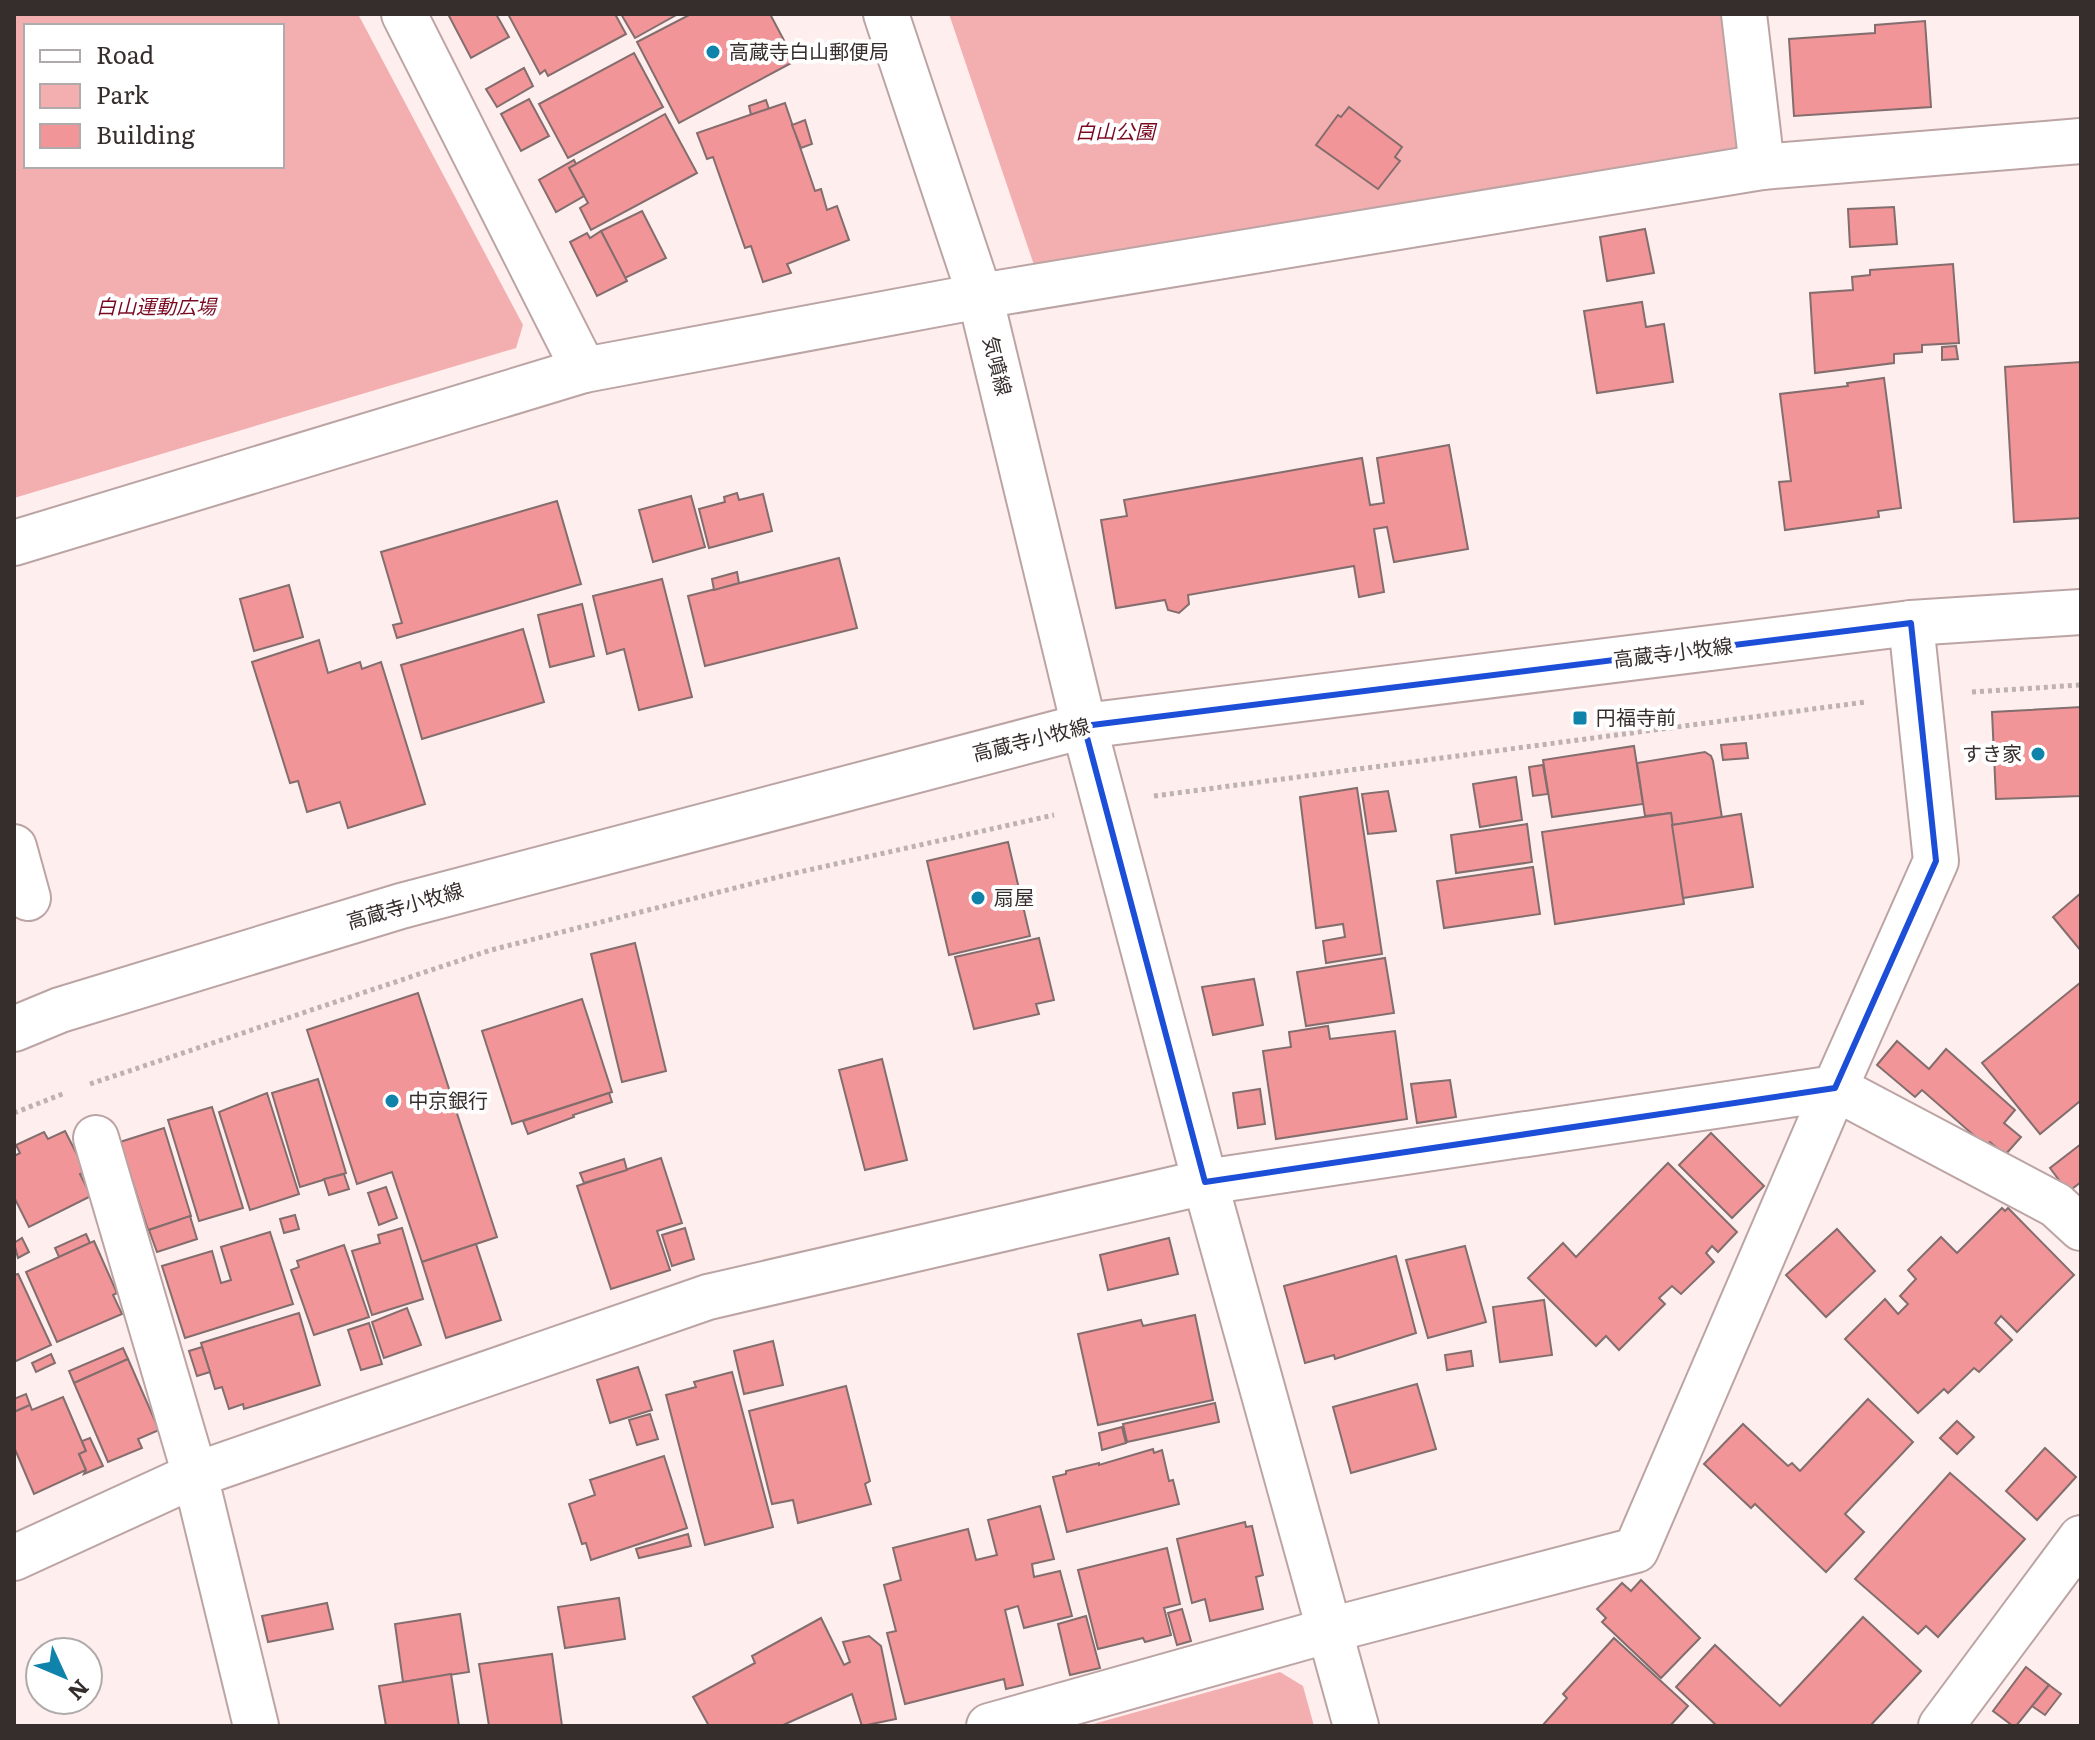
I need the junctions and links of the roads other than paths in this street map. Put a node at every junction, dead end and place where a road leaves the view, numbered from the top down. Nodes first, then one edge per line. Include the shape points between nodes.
1 (404, 14) edge
2 (886, 14) edge
3 (1744, 14) edge
4 (2081, 141) edge
5 (1762, 167) junction
6 (980, 296) junction
7 (584, 370) junction
8 (14, 543) edge
9 (2081, 612) edge
10 (1911, 623) junction
11 (1084, 726) junction
12 (14, 847) edge
13 (28, 898) dead end
14 (14, 1029) edge
15 (1835, 1088) junction
16 (96, 1138) dead end
17 (1205, 1182) junction
18 (2081, 1228) edge
19 (195, 1475) junction
20 (2081, 1538) edge
21 (14, 1558) edge
22 (1330, 1630) junction
23 (256, 1726) edge
24 (989, 1726) edge
25 (1356, 1726) edge
26 (1941, 1726) edge

1 - 7 street
2 - 6 street, 気噴線
3 - 5 street
4 - 5 street
5 - 6 street
6 - 7 street
6 - 11 street, 気噴線
7 - 8 street
9 - 10 street, 高蔵寺小牧線
10 - 11 street, 高蔵寺小牧線
10 - 15 street via 1936,861
11 - 14 street, 高蔵寺小牧線 via 401,906 60,1010
11 - 17 street, 気噴線
12 - 13 street
15 - 17 street
15 - 18 street via 2056,1205
15 - 22 street via 1636,1550
16 - 19 street
17 - 19 street via 708,1297
17 - 22 street, 気噴線
19 - 21 street
19 - 23 street
20 - 26 street
22 - 24 street
22 - 25 street, 気噴線

